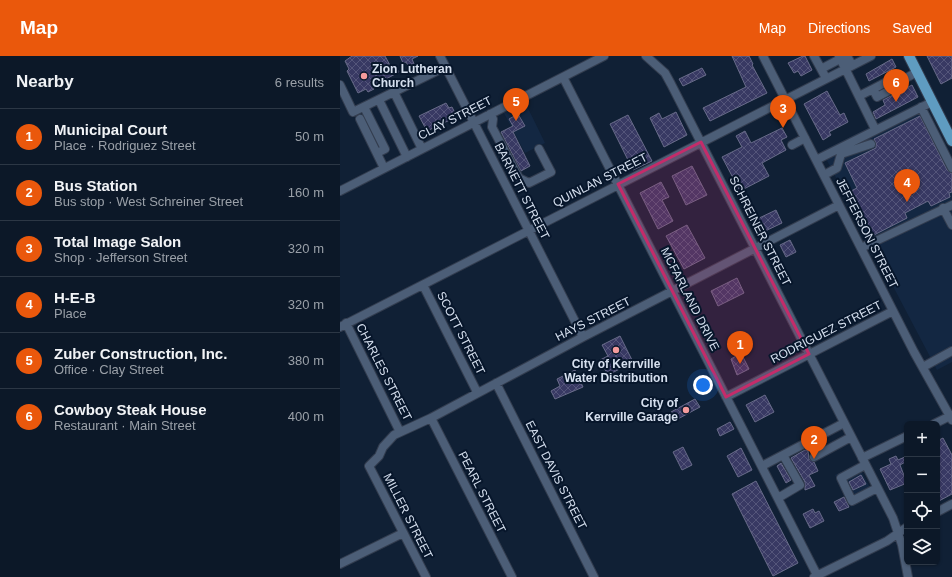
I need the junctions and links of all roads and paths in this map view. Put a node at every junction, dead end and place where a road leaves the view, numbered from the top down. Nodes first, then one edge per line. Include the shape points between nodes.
1 (440, 56) edge
2 (604, 56) edge
3 (646, 56) edge
4 (763, 56) edge
5 (814, 56) edge
6 (871, 56) edge
7 (909, 56) edge
8 (842, 57) edge
9 (445, 67) junction
10 (849, 67) junction
11 (821, 69) junction
12 (917, 72) junction
13 (563, 77) junction
14 (826, 78) junction
15 (340, 85) edge
16 (394, 92) junction
17 (859, 96) junction
18 (379, 100) junction
19 (785, 100) junction
20 (932, 102) junction
21 (364, 107) junction
22 (921, 107) junction
23 (490, 114) junction
24 (360, 119) dead end
25 (473, 122) junction
26 (875, 129) junction
27 (805, 138) junction
28 (952, 141) edge
29 (701, 142) junction
30 (871, 144) dead end
31 (792, 145) dead end
32 (422, 149) junction
33 (539, 149) dead end
34 (377, 153) junction
35 (407, 156) junction
36 (816, 160) junction
37 (384, 168) junction
38 (952, 168) edge
39 (514, 170) junction
40 (824, 175) junction
41 (500, 176) junction
42 (618, 184) junction
43 (340, 191) edge
44 (952, 199) edge
45 (839, 205) junction
46 (952, 205) edge
47 (943, 208) junction
48 (952, 225) edge
49 (529, 231) junction
50 (861, 248) junction
51 (755, 249) junction
52 (423, 285) junction
53 (672, 291) junction
54 (893, 311) junction
55 (343, 325) edge
56 (583, 337) junction
57 (952, 351) edge
58 (809, 354) junction
59 (923, 367) junction
60 (496, 383) junction
61 (477, 392) junction
62 (726, 396) junction
63 (951, 417) edge
64 (431, 418) junction
65 (940, 422) edge
66 (844, 424) junction
67 (400, 432) junction
68 (851, 437) junction
69 (904, 438) edge
70 (783, 455) junction
71 (814, 457) dead end
72 (864, 462) junction
73 (369, 466) joint
74 (762, 466) junction
75 (877, 488) junction
76 (778, 498) junction
77 (952, 504) edge
78 (940, 510) edge
79 (904, 529) edge
80 (403, 533) junction
81 (898, 533) junction
82 (340, 564) edge
83 (816, 576) edge
84 (426, 577) edge
85 (512, 577) edge
86 (594, 577) edge
87 (908, 577) edge

1 - 9 street, BARNETT STREET
2 - 13 street, CLAY STREET
3 - 29 street, SCHREINER STREET via 665,73
4 - 19 street, JEFFERSON STREET
5 - 11 street
6 - 10 street, QUINLAN STREET
7 - 12 main road
8 - 10 street
8 - 11 street
9 - 16 street
9 - 25 street, BARNETT STREET
10 - 14 street, QUINLAN STREET
10 - 17 street
11 - 14 street
12 - 17 street via 899,82 900,85 877,97 873,89
12 - 20 main road
13 - 23 street, CLAY STREET
13 - 42 street, MCFARLAND DRIVE
14 - 19 street, QUINLAN STREET
15 - 21 street via 353,112
16 - 18 street
16 - 32 street
17 - 26 street
18 - 21 street
18 - 35 street
19 - 27 street, JEFFERSON STREET
19 - 29 street, QUINLAN STREET
20 - 22 street
20 - 28 main road
21 - 34 street via 385,149
22 - 26 street
22 - 38 street
23 - 25 street, CLAY STREET
23 - 39 street via 493,119 492,127
24 - 34 street
25 - 32 street, CLAY STREET
25 - 41 street, BARNETT STREET
26 - 36 street
27 - 31 street
27 - 36 street, JEFFERSON STREET
29 - 42 street, QUINLAN STREET
29 - 51 street, SCHREINER STREET
30 - 40 street via 841,154 837,168
32 - 35 street, CLAY STREET
33 - 39 street via 551,172 530,183 519,178
34 - 37 street
35 - 37 street, CLAY STREET
36 - 40 street, JEFFERSON STREET
37 - 43 street, CLAY STREET
39 - 41 street
40 - 45 street, JEFFERSON STREET
41 - 49 street, BARNETT STREET
42 - 49 street, QUINLAN STREET
42 - 53 street, MCFARLAND DRIVE
44 - 47 street
45 - 50 street, JEFFERSON STREET
45 - 51 street, HAYS STREET
46 - 47 street
47 - 48 street
47 - 50 street
49 - 52 street, QUINLAN STREET
49 - 56 street, BARNETT STREET
50 - 54 street, JEFFERSON STREET
51 - 53 street, HAYS STREET
51 - 58 street, SCHREINER STREET
52 - 55 street, QUINLAN STREET
52 - 61 street, SCOTT STREET
53 - 56 street, HAYS STREET
53 - 62 street, MCFARLAND DRIVE
54 - 58 street, RODRIGUEZ STREET
54 - 59 street, JEFFERSON STREET
55 - 67 street, CHARLES STREET
56 - 60 street, HAYS STREET
57 - 59 street
58 - 62 street, RODRIGUEZ STREET
58 - 66 street, SCHREINER STREET
59 - 63 street, JEFFERSON STREET
60 - 61 street, HAYS STREET
60 - 86 street, EAST DAVIS STREET
61 - 64 street, HAYS STREET
62 - 74 street, MCFARLAND DRIVE
63 - 65 street
64 - 67 street, HAYS STREET
64 - 85 street, PEARL STREET
66 - 68 street, SCHREINER STREET
66 - 70 street
67 - 73 street, HAYS STREET via 388,440 379,456
68 - 71 street
68 - 72 street, SCHREINER STREET
69 - 72 street
70 - 74 street
70 - 76 street via 800,486
72 - 75 street, SCHREINER STREET
72 - 75 street via 840,478 852,501
73 - 80 street, MILLER STREET
74 - 76 street, MCFARLAND DRIVE
75 - 81 street, SCHREINER STREET
76 - 83 street, MCFARLAND DRIVE
77 - 78 street
79 - 81 street
80 - 82 street
80 - 84 street, MILLER STREET
81 - 83 street
81 - 87 street, SCHREINER STREET

